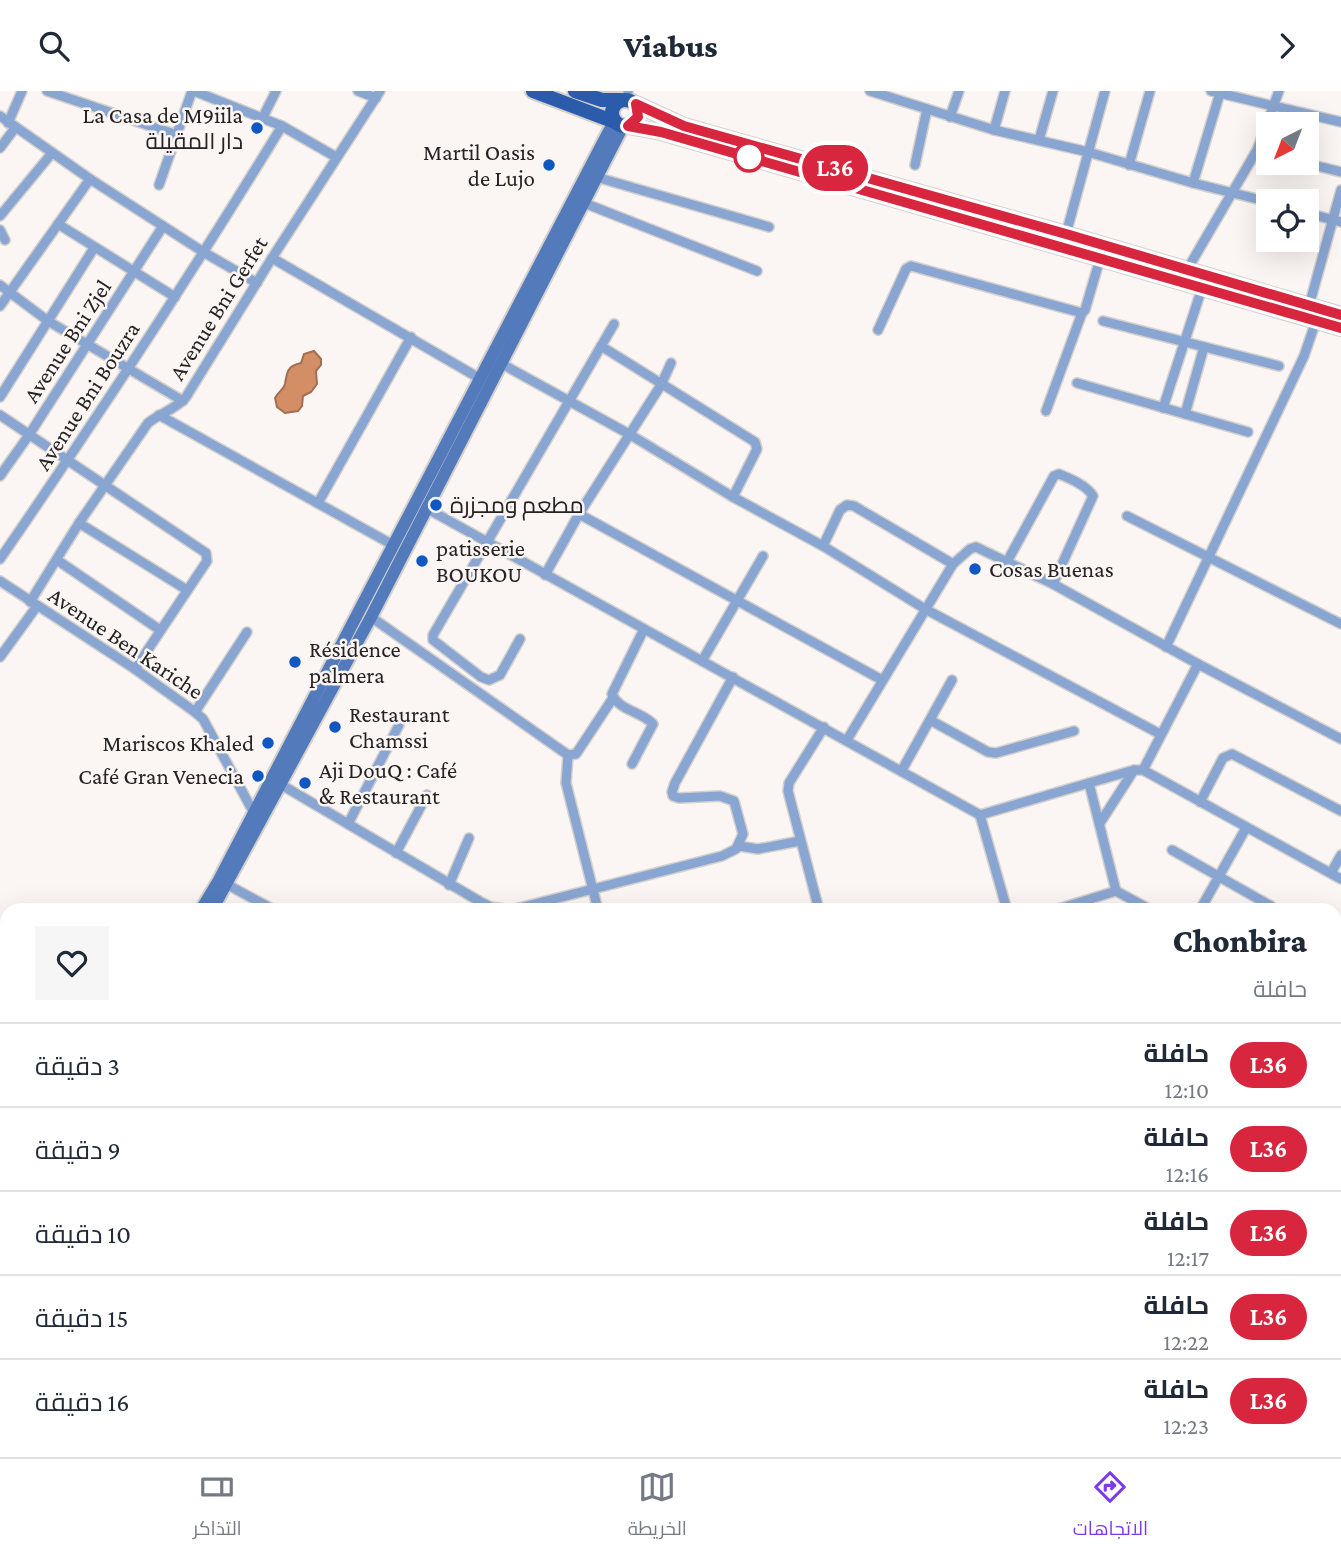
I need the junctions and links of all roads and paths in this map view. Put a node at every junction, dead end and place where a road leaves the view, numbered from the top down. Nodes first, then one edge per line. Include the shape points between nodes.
1 (22, 91) edge
2 (47, 91) edge
3 (193, 91) edge
4 (276, 91) edge
5 (358, 91) edge
6 (533, 91) edge
7 (575, 91) edge
8 (870, 91) edge
9 (959, 91) edge
10 (1006, 91) edge
11 (1054, 91) edge
12 (1105, 91) edge
13 (1150, 91) edge
14 (1279, 91) edge
15 (1215, 92) edge
16 (378, 94) edge
17 (628, 99) edge
18 (1273, 107) junction
19 (927, 109) junction
20 (1271, 112) edge
21 (0, 116) edge
22 (262, 117) junction
23 (950, 117) junction
24 (1341, 122) edge
25 (620, 124) junction
26 (12, 125) junction
27 (282, 126) junction
28 (995, 130) junction
29 (177, 135) junction
30 (1039, 140) junction
31 (0, 148) edge
32 (1088, 152) junction
33 (1256, 152) edge
34 (52, 153) junction
35 (336, 157) junction
36 (915, 165) dead end
37 (1129, 165) junction
38 (1320, 167) edge
39 (1341, 172) edge
40 (596, 177) junction
41 (90, 179) junction
42 (1193, 183) junction
43 (159, 185) dead end
44 (1341, 190) edge
45 (1232, 193) junction
46 (1256, 199) edge
47 (584, 202) junction
48 (0, 216) edge
49 (1319, 216) edge
50 (1337, 221) edge
51 (58, 223) junction
52 (163, 226) junction
53 (769, 227) dead end
54 (0, 230) edge
55 (1066, 234) junction
56 (5, 240) dead end
57 (94, 248) junction
58 (205, 253) junction
59 (272, 258) junction
60 (1101, 259) junction
61 (1187, 270) junction
62 (757, 271) dead end
63 (134, 272) junction
64 (257, 283) junction
65 (0, 285) edge
66 (1202, 288) junction
67 (10, 292) junction
68 (175, 297) junction
69 (0, 306) edge
70 (1309, 306) junction
71 (1082, 313) junction
72 (1341, 315) edge
73 (48, 321) junction
74 (1103, 321) dead end
75 (1316, 321) junction
76 (614, 324) dead end
77 (1341, 328) edge
78 (878, 330) dead end
79 (411, 337) junction
80 (1186, 343) junction
81 (87, 344) junction
82 (601, 346) junction
83 (1204, 347) junction
84 (671, 363) dead end
85 (502, 364) junction
86 (1279, 366) dead end
87 (128, 368) junction
88 (479, 378) junction
89 (1077, 383) dead end
90 (661, 385) junction
91 (0, 397) edge
92 (568, 400) junction
93 (183, 401) junction
94 (1163, 408) junction
95 (1046, 411) dead end
96 (1185, 414) junction
97 (0, 415) edge
98 (159, 415) junction
99 (1248, 432) dead end
100 (629, 434) junction
101 (29, 435) junction
102 (67, 462) junction
103 (0, 475) edge
104 (104, 485) junction
105 (733, 498) junction
106 (318, 503) junction
107 (426, 508) junction
108 (579, 514) junction
109 (1127, 516) dead end
110 (79, 523) junction
111 (486, 542) junction
112 (393, 545) junction
113 (823, 546) junction
114 (763, 556) dead end
115 (0, 559) edge
116 (1210, 559) junction
117 (57, 560) junction
118 (1008, 560) junction
119 (953, 564) junction
120 (545, 575) junction
121 (0, 581) edge
122 (1053, 584) junction
123 (187, 590) junction
124 (738, 601) junction
125 (33, 604) junction
126 (925, 609) junction
127 (371, 617) junction
128 (1341, 624) edge
129 (644, 629) junction
130 (160, 630) junction
131 (247, 632) dead end
132 (520, 639) dead end
133 (1166, 647) junction
134 (0, 657) edge
135 (702, 660) junction
136 (1198, 664) junction
137 (135, 669) junction
138 (733, 677) junction
139 (882, 680) junction
140 (952, 680) dead end
141 (612, 698) junction
142 (195, 712) junction
143 (930, 720) junction
144 (400, 726) dead end
145 (824, 727) junction
146 (1074, 731) dead end
147 (1160, 734) junction
148 (1341, 739) edge
149 (847, 740) junction
150 (568, 755) junction
151 (632, 764) dead end
152 (902, 770) junction
153 (1138, 770) junction
154 (1089, 783) junction
155 (280, 784) junction
156 (427, 796) dead end
157 (1200, 802) junction
158 (1341, 811) edge
159 (980, 815) junction
160 (257, 817) junction
161 (1100, 823) junction
162 (348, 824) junction
163 (1246, 828) junction
164 (469, 838) dead end
165 (800, 841) junction
166 (739, 846) junction
167 (1172, 850) dead end
168 (396, 853) junction
169 (1341, 855) edge
170 (1331, 873) junction
171 (1219, 877) junction
172 (1341, 879) edge
173 (228, 885) junction
174 (449, 885) junction
175 (592, 888) junction
176 (1116, 891) junction
177 (205, 903) edge
178 (216, 903) edge
179 (261, 903) edge
180 (483, 903) edge
181 (537, 903) edge
182 (596, 903) edge
183 (817, 903) edge
184 (1005, 903) edge
185 (1077, 903) edge
186 (1138, 903) edge
187 (1204, 903) edge
188 (1266, 903) edge

1 - 26 street
2 - 29 street
3 - 22 street
3 - 29 street
4 - 22 street
5 - 16 street
6 - 25 main road
7 - 17 main road via 602,100
8 - 19 street
9 - 23 street
10 - 28 street
11 - 30 street
12 - 32 street
13 - 37 street
14 - 18 street
15 - 18 street
15 - 42 street
16 - 35 street, Avenue Bni Gerfet
17 - 25 main road via 612,110
17 - 25 main road via 638,117
17 - 55 main road via 684,126
18 - 20 street
18 - 24 street
19 - 23 street
19 - 36 street
21 - 26 street
22 - 27 street
23 - 28 street
25 - 40 street
25 - 60 main road via 670,134
25 - 88 street via 609,131
26 - 31 street
26 - 34 street
27 - 35 street
27 - 58 street, Avenue Bni Bouzra
28 - 30 street
29 - 43 street
30 - 32 street
32 - 37 street
32 - 55 street
33 - 45 street
34 - 41 street
34 - 48 street
35 - 59 street, Avenue Bni Gerfet
37 - 42 street
38 - 39 street
40 - 47 street
40 - 53 street
41 - 51 street
41 - 52 street
42 - 45 street
44 - 50 street
45 - 46 street
45 - 61 street
47 - 62 street
47 - 85 street
49 - 50 street
50 - 70 street
51 - 57 street
51 - 67 street
52 - 58 street
52 - 63 street, Avenue Bni Zjel
54 - 56 street
55 - 61 main road
57 - 63 street
57 - 73 street
58 - 64 street
58 - 68 street, Avenue Bni Bouzra
59 - 64 street, Avenue Bni Gerfet
59 - 79 street
60 - 66 main road
60 - 71 street
61 - 70 main road
63 - 68 street
63 - 81 street, Avenue Bni Zjel
64 - 93 street, Avenue Bni Gerfet
65 - 67 street
66 - 75 main road
66 - 80 street
67 - 69 street
67 - 73 street
68 - 87 street, Avenue Bni Bouzra
70 - 72 main road
71 - 78 street via 911,266
71 - 95 street
73 - 81 street
73 - 91 street
74 - 80 street
75 - 77 main road
75 - 116 street
76 - 82 street
79 - 88 street
79 - 106 street
80 - 83 street
80 - 94 street
81 - 87 street
81 - 101 street, Avenue Bni Zjel
82 - 90 street
82 - 92 street
83 - 86 street
83 - 96 street
84 - 90 street
85 - 92 street
85 - 107 street
87 - 93 street
87 - 102 street, Avenue Bni Bouzra
88 - 112 street
89 - 94 street
90 - 100 street
90 - 105 street via 755,442 757,449
92 - 100 street
92 - 111 street
93 - 98 street, Avenue Bni Gerfet
94 - 96 street
96 - 99 street
97 - 101 street
98 - 104 street, Avenue Bni Gerfet via 148,423
98 - 106 street
100 - 105 street
100 - 108 street
101 - 102 street
101 - 103 street, Avenue Bni Zjel
102 - 104 street
102 - 115 street, Avenue Bni Bouzra
104 - 110 street, Avenue Bni Gerfet
104 - 123 street via 206,553 207,561
105 - 113 street
106 - 112 street
107 - 111 street
107 - 127 street
108 - 120 street
108 - 124 street
109 - 116 street
110 - 117 street, Avenue Bni Gerfet
110 - 123 street
111 - 120 street
111 - 132 street via 433,640 489,680 500,675
112 - 160 street
113 - 119 street via 840,510 847,505
113 - 126 street
114 - 124 street
116 - 128 street
116 - 133 street
117 - 125 street, Avenue Bni Gerfet
117 - 130 street
118 - 119 street via 976,547
118 - 122 street
118 - 122 street via 1051,480 1059,474 1076,481 1093,496
119 - 126 street
120 - 129 street
121 - 125 street, Avenue Ben Kariche
122 - 133 street
123 - 130 street
124 - 135 street
124 - 139 street
125 - 134 street, Avenue Bni Gerfet
125 - 137 street, Avenue Ben Kariche
126 - 139 street
126 - 147 street
127 - 150 street
127 - 155 street
129 - 135 street
129 - 141 street
130 - 137 street
131 - 142 street
133 - 136 street
135 - 138 street
136 - 147 street
136 - 148 street
137 - 142 street, Avenue Ben Kariche
138 - 145 street
138 - 166 street via 672,792 675,797 720,796 734,801 743,834
139 - 149 street
140 - 143 street
141 - 150 street via 576,754
141 - 151 street via 653,725
142 - 160 street, Avenue Ben Kariche
143 - 146 street via 996,753
143 - 152 street
144 - 162 street
145 - 149 street
145 - 165 street via 789,783
147 - 153 street
149 - 152 street
150 - 175 street via 566,783
152 - 159 street
153 - 154 street
153 - 157 street
153 - 161 street
154 - 159 street
154 - 161 street
155 - 160 street
155 - 162 street
156 - 168 street
157 - 158 street via 1223,758 1232,754
157 - 163 street
159 - 184 street
160 - 173 street
160 - 177 street
161 - 176 street
162 - 168 street
163 - 170 street
163 - 171 street
164 - 174 street
165 - 166 street via 758,849
165 - 183 street
166 - 175 street via 722,856
167 - 171 street
168 - 174 street
169 - 170 street
170 - 172 street
171 - 187 street
171 - 188 street
173 - 178 street
173 - 179 street
174 - 180 street
175 - 181 street
175 - 182 street
176 - 185 street
176 - 186 street

